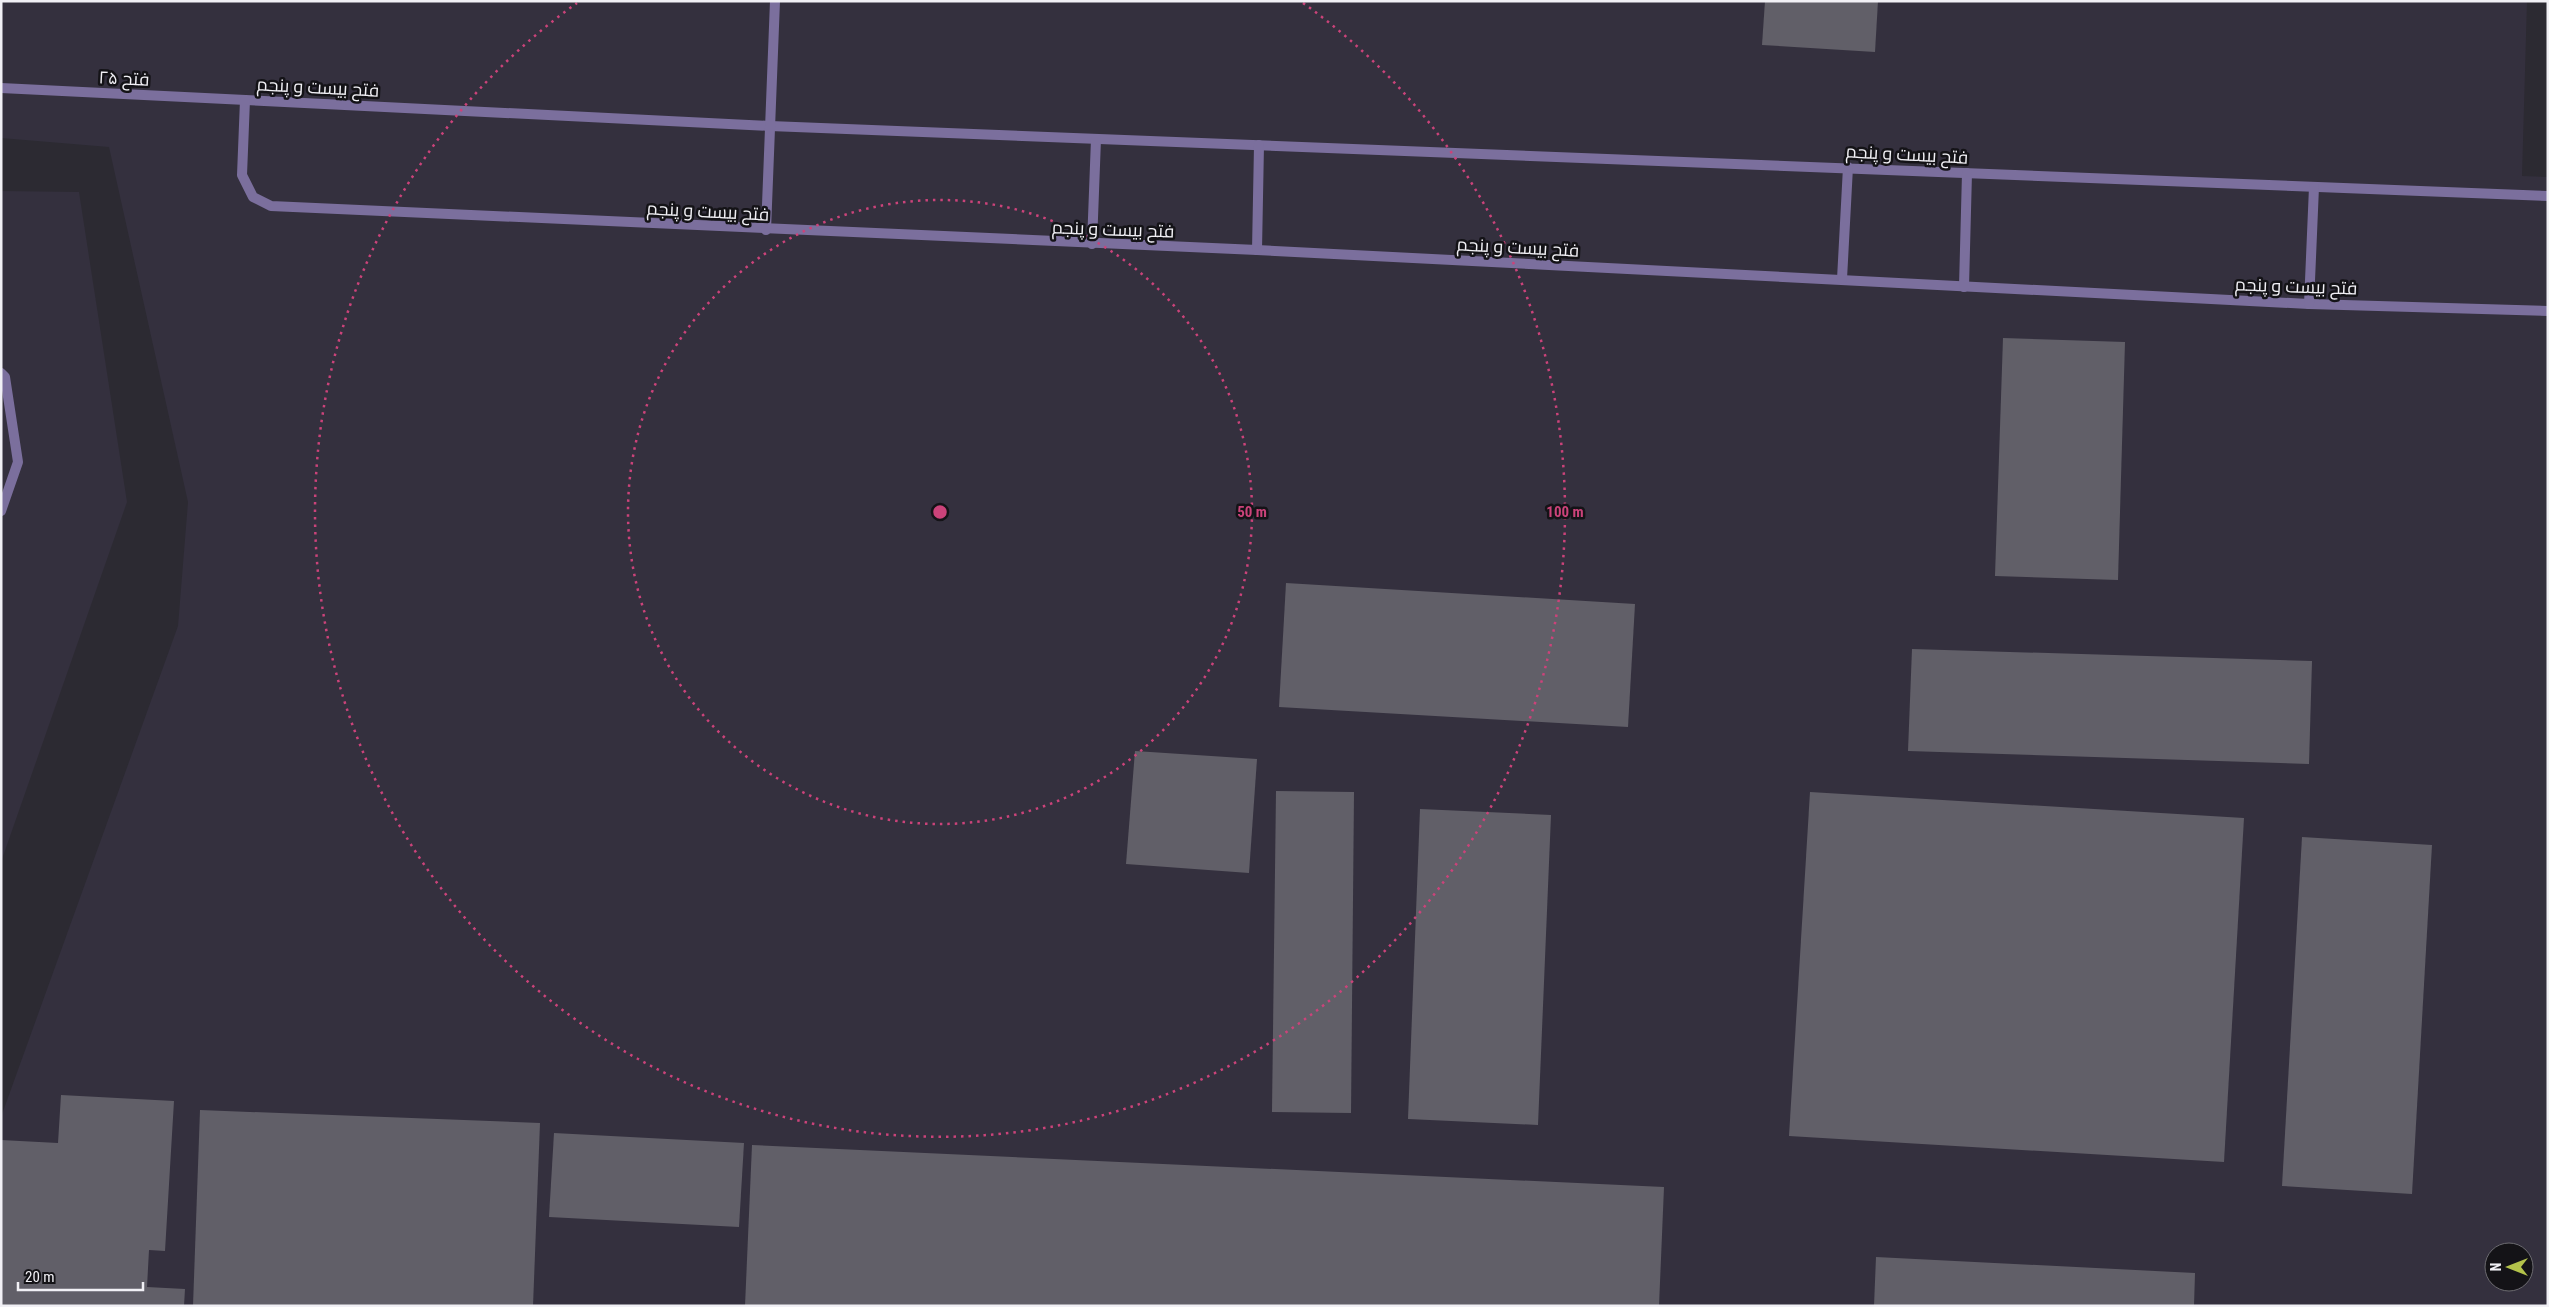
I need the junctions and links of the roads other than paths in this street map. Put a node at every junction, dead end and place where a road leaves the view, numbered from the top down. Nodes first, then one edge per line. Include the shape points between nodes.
1 (775, 1) edge
2 (1, 88) edge
3 (245, 100) junction
4 (770, 126) junction
5 (1096, 139) junction
6 (1259, 145) junction
7 (1848, 167) junction
8 (1967, 173) junction
9 (2314, 187) junction
10 (2548, 196) edge
11 (766, 230) junction
12 (1092, 244) junction
13 (1256, 250) junction
14 (1842, 279) junction
15 (1964, 287) junction
16 (2309, 304) junction
17 (2548, 311) edge
18 (1, 373) edge
19 (1, 511) edge

1 - 4 lane
2 - 3 lane, فتح ۲۵
3 - 4 lane, فتح بیست و پنجم
3 - 11 lane, فتح بیست و پنجم via 242,175 253,197 271,206
4 - 5 lane, فتح بیست و پنجم
4 - 11 lane
5 - 6 lane, فتح بیست و پنجم
5 - 12 lane
6 - 7 lane, فتح بیست و پنجم
6 - 13 lane
7 - 8 lane, فتح بیست و پنجم
7 - 14 lane
8 - 9 lane, فتح بیست و پنجم
8 - 15 lane
9 - 10 lane, فتح بیست و پنجم
9 - 16 lane
11 - 12 lane, فتح بیست و پنجم
12 - 13 lane, فتح بیست و پنجم
13 - 14 lane, فتح بیست و پنجم
14 - 15 lane, فتح بیست و پنجم
15 - 16 lane, فتح بیست و پنجم
16 - 17 lane, فتح بیست و پنجم
18 - 19 lane via 5,377 18,462

